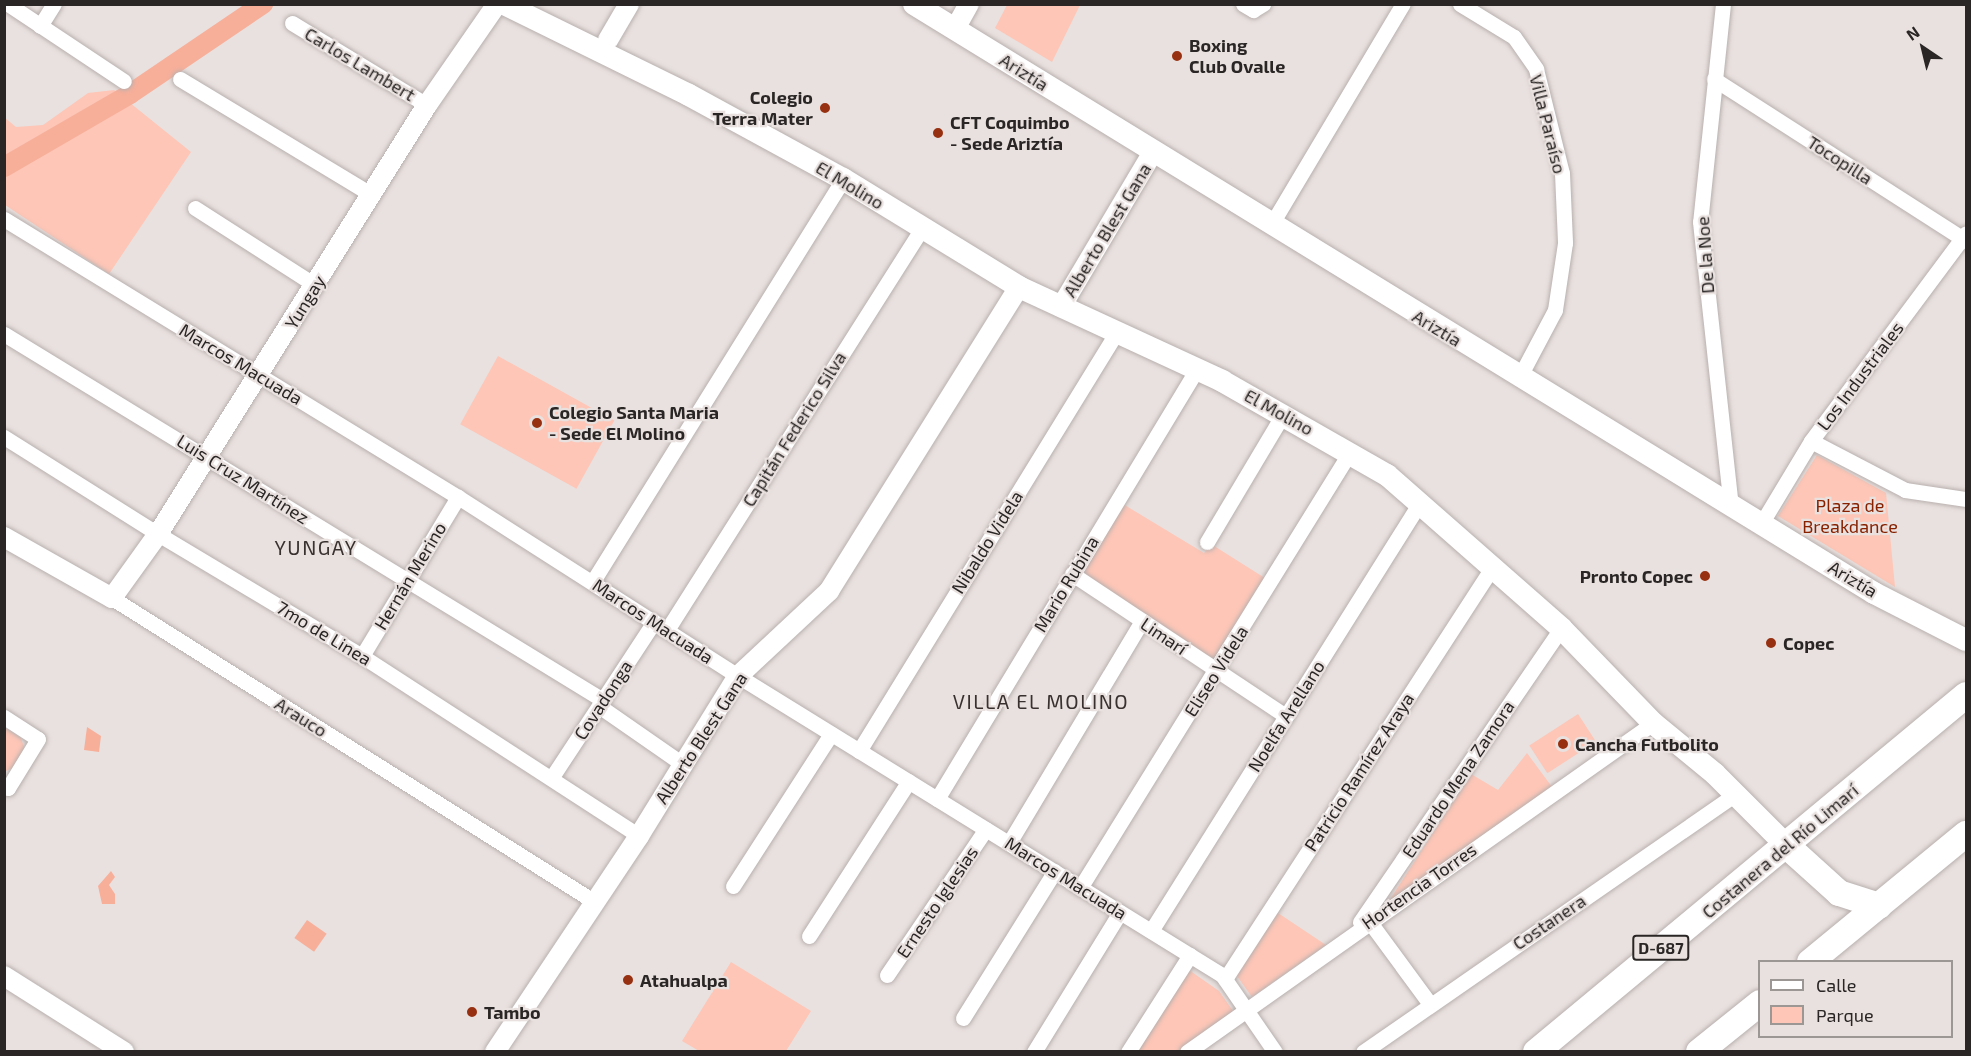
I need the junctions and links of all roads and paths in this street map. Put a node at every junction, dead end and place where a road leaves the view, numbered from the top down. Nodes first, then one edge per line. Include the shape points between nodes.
1 (8, 4) edge
2 (54, 4) edge
3 (497, 4) edge
4 (504, 4) edge
5 (629, 4) edge
6 (914, 4) edge
7 (969, 4) edge
8 (1243, 4) edge
9 (1263, 4) edge
10 (1403, 4) edge
11 (1460, 4) edge
12 (1723, 4) edge
13 (292, 23) dead end
14 (40, 26) junction
15 (955, 29) junction
16 (608, 40) joint
17 (180, 79) dead end
18 (1714, 79) junction
19 (124, 81) dead end
20 (689, 95) junction
21 (427, 105) junction
22 (1152, 154) junction
23 (843, 179) junction
24 (372, 195) junction
25 (195, 208) dead end
26 (4, 219) edge
27 (1271, 225) junction
28 (921, 229) junction
29 (1966, 238) edge
30 (315, 285) junction
31 (1019, 287) junction
32 (1061, 307) junction
33 (1116, 333) junction
34 (4, 334) edge
35 (1197, 369) junction
36 (260, 375) junction
37 (1519, 378) junction
38 (1284, 413) junction
39 (4, 437) edge
40 (1811, 441) junction
41 (1350, 452) junction
42 (207, 456) junction
43 (458, 497) junction
44 (1966, 500) edge
45 (1421, 501) junction
46 (1731, 506) junction
47 (1761, 524) junction
48 (158, 534) junction
49 (4, 537) edge
50 (1207, 542) dead end
51 (1494, 565) junction
52 (1072, 574) junction
53 (593, 581) junction
54 (408, 582) junction
55 (112, 598) junction
56 (1142, 621) junction
57 (660, 626) junction
58 (1561, 628) junction
59 (1966, 640) edge
60 (362, 656) junction
61 (1216, 672) junction
62 (738, 676) junction
63 (1966, 695) edge
64 (601, 703) junction
65 (1286, 716) junction
66 (4, 717) edge
67 (1653, 723) junction
68 (831, 734) junction
69 (859, 751) junction
70 (684, 765) junction
71 (552, 777) junction
72 (909, 781) junction
73 (4, 785) edge
74 (1735, 794) junction
75 (937, 799) junction
76 (986, 829) junction
77 (1966, 834) edge
78 (639, 836) junction
79 (1009, 843) junction
80 (1787, 846) junction
81 (1055, 872) junction
82 (733, 886) dead end
83 (1080, 888) junction
84 (595, 902) junction
85 (1879, 906) junction
86 (1120, 912) junction
87 (1369, 921) junction
88 (1355, 930) junction
89 (1151, 931) junction
90 (809, 936) dead end
91 (1190, 955) junction
92 (1812, 960) edge
93 (887, 975) dead end
94 (4, 976) edge
95 (1225, 979) junction
96 (1430, 1004) junction
97 (1758, 1005) edge
98 (1246, 1010) junction
99 (963, 1018) dead end
100 (124, 1052) edge
101 (495, 1052) edge
102 (1034, 1052) edge
103 (1128, 1052) edge
104 (1187, 1052) edge
105 (1275, 1052) edge
106 (1363, 1052) edge
107 (1536, 1052) edge
108 (1700, 1052) edge

1 - 14 street
2 - 14 street
3 - 21 street, Yungay
4 - 20 main road, El Molino
5 - 16 street
6 - 15 main road, Ariztía
7 - 15 street
8 - 9 street via 1253,10
10 - 27 street
11 - 37 street, Villa Paraíso via 1514,37 1536,69 1562,173 1565,243 1555,310
12 - 18 street, De la Noe
13 - 21 street, Carlos Lambert
14 - 19 street
15 - 22 main road, Ariztía
16 - 20 main road, El Molino
17 - 24 street
18 - 29 street, Tocopilla
18 - 46 street, De la Noe via 1700,222
20 - 23 main road, El Molino
21 - 24 street, Yungay
22 - 27 main road, Ariztía
22 - 32 street, Alberto Blest Gana
23 - 28 main road, El Molino
23 - 53 street
24 - 30 street, Yungay
25 - 30 street
26 - 36 street, Marcos Macuada
27 - 37 main road, Ariztía
28 - 31 main road, El Molino
28 - 57 street, Capitán Federico Silva
29 - 40 street, Los Industriales
30 - 36 street, Yungay
31 - 32 main road, El Molino
31 - 62 street, Alberto Blest Gana via 829,591
32 - 33 main road, El Molino
33 - 35 main road, El Molino
33 - 69 street, Nibaldo Videla
34 - 42 street, Luis Cruz Martínez
35 - 38 main road, El Molino
35 - 52 street, Mario Rubina
36 - 42 street, Yungay
36 - 43 street, Marcos Macuada
37 - 46 main road, Ariztía
38 - 41 main road, El Molino
38 - 50 street
39 - 48 street, 7mo de Linea
40 - 44 street via 1905,490
40 - 47 street, Los Industriales
41 - 45 main road, El Molino
41 - 61 street, Eliseo Videla
42 - 48 street, Yungay
42 - 54 street, Luis Cruz Martínez
43 - 53 street, Marcos Macuada
43 - 54 street, Hernán Merino
45 - 51 main road, El Molino
45 - 65 street, Noelfa Arellano
46 - 47 main road, Ariztía
47 - 59 main road, Ariztía via 1874,593
48 - 55 street, Yungay
48 - 60 street, 7mo de Linea
49 - 55 street, Arauco
51 - 58 main road, El Molino
51 - 95 street, Patricio Ramírez Araya
52 - 56 street, Limarí
52 - 75 street, Mario Rubina
53 - 57 street, Marcos Macuada
54 - 60 street, Hernán Merino
54 - 64 street, Luis Cruz Martínez
55 - 84 street, Arauco
56 - 61 street, Limarí
56 - 79 street
57 - 62 street, Marcos Macuada
57 - 64 street, Covadonga
58 - 67 main road, El Molino
58 - 88 street, Eduardo Mena Zamora
60 - 71 street, 7mo de Linea
61 - 65 street, Limarí
61 - 83 street, Eliseo Videla
62 - 68 street, Marcos Macuada
62 - 70 street, Alberto Blest Gana
63 - 80 highway, Costanera del Río Limarí / D-687
64 - 70 street, Luis Cruz Martínez
64 - 71 street, Covadonga
65 - 89 street, Noelfa Arellano
66 - 73 street via 38,739 8,788
67 - 74 main road, El Molino
67 - 87 street, Hortencia Torres
68 - 69 street, Marcos Macuada
68 - 82 street
69 - 72 street, Marcos Macuada
70 - 78 street, Alberto Blest Gana
71 - 78 street, 7mo de Linea
72 - 75 street, Marcos Macuada
72 - 90 street
74 - 80 main road, El Molino
74 - 96 street, Costanera
75 - 76 street, Marcos Macuada
76 - 79 street, Marcos Macuada
76 - 93 street, Ernesto Iglesias
77 - 85 highway
78 - 84 street, Alberto Blest Gana
79 - 81 street, Marcos Macuada
80 - 85 highway via 1839,893
80 - 107 highway, Costanera del Río Limarí / D-687
81 - 83 street, Marcos Macuada
81 - 99 street
83 - 86 street, Marcos Macuada
84 - 101 street, Alberto Blest Gana
85 - 92 highway
86 - 89 street, Marcos Macuada
86 - 102 street
87 - 88 street, Hortencia Torres
87 - 96 street
88 - 98 street, Hortencia Torres
89 - 91 street, Marcos Macuada
91 - 95 street, Marcos Macuada
91 - 103 street
94 - 100 street
95 - 98 street, Marcos Macuada
96 - 106 street, Costanera
97 - 108 highway
98 - 104 street, Hortencia Torres
98 - 105 street, Marcos Macuada

